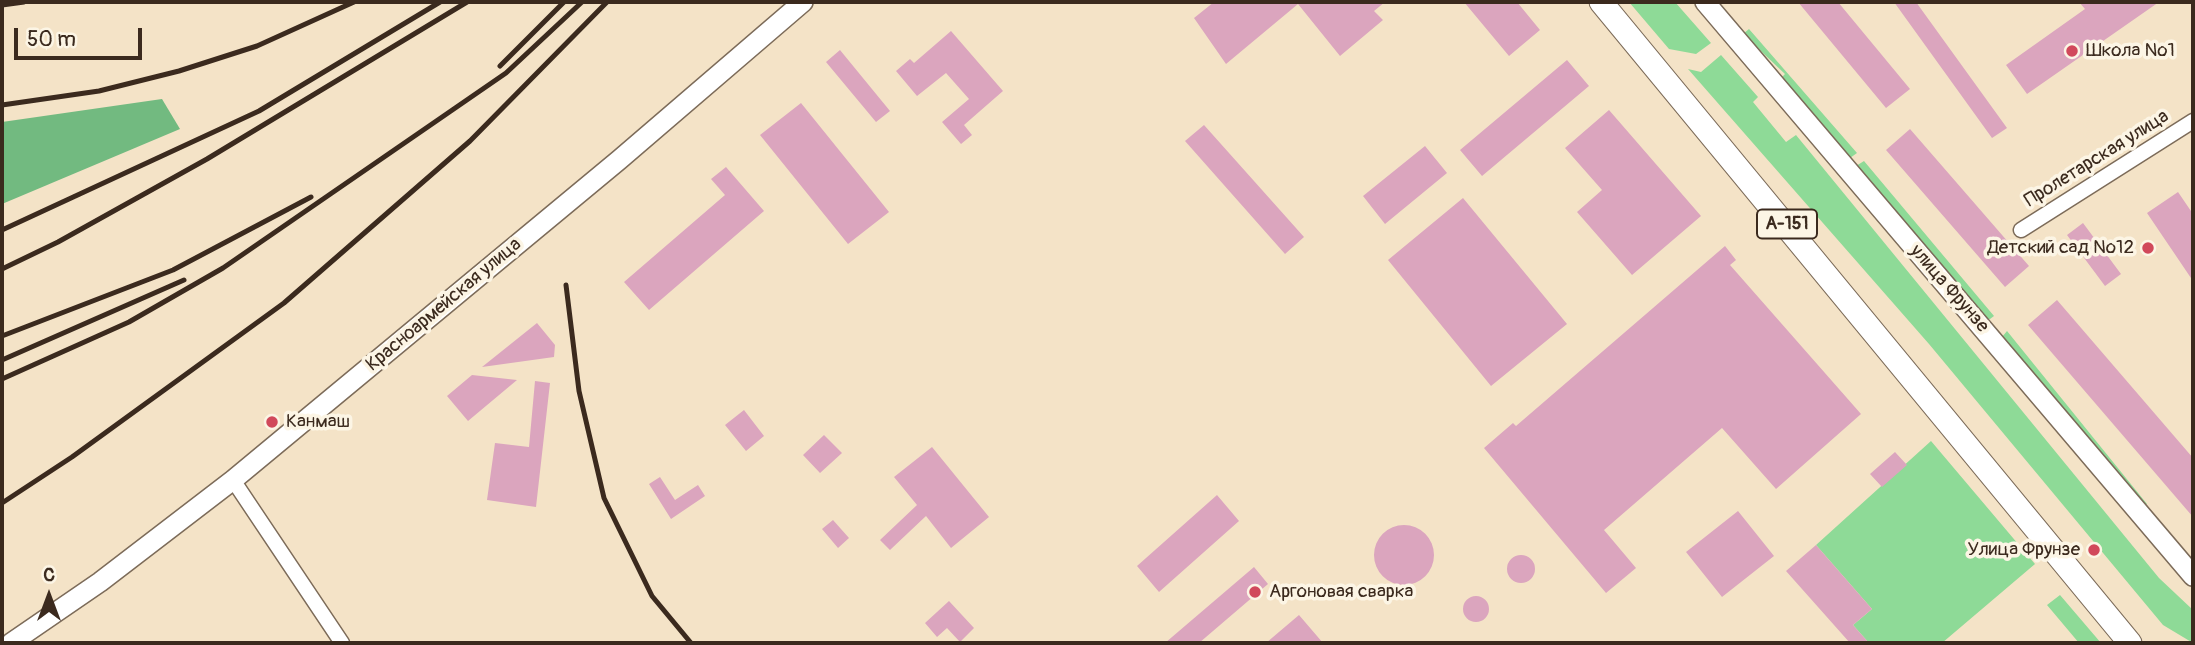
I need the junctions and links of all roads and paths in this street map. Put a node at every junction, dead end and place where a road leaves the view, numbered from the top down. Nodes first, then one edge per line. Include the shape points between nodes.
1 (803, 2) edge
2 (1601, 2) edge
3 (1704, 2) edge
4 (2193, 121) edge
5 (2021, 230) dead end
6 (233, 480) junction
7 (2193, 576) edge
8 (11, 643) edge
9 (342, 643) edge
10 (2130, 643) edge

1 - 6 main road, Красноармейская улица
2 - 10 highway, А-151
3 - 7 main road, улица Фрунзе
4 - 5 street, Пролетарская улица
6 - 8 main road, Красноармейская улица via 100,582
6 - 9 street

